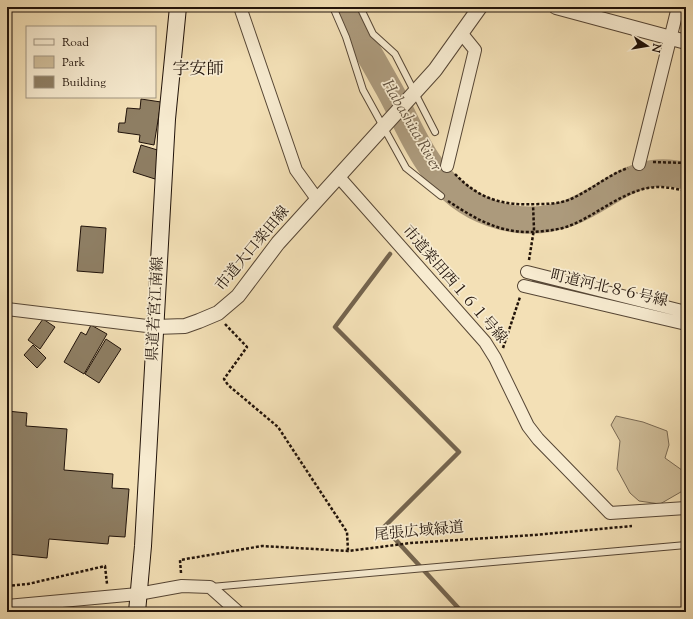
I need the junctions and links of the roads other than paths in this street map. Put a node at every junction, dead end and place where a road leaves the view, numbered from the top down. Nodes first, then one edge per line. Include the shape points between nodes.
1 (178, 7) edge
2 (240, 7) edge
3 (333, 7) edge
4 (360, 7) edge
5 (480, 7) edge
6 (556, 7) edge
7 (678, 7) edge
8 (462, 34) junction
9 (671, 38) junction
10 (686, 42) edge
11 (414, 93) junction
12 (384, 126) junction
13 (435, 132) dead end
14 (639, 164) road end
15 (447, 166) road end
16 (338, 176) junction
17 (441, 196) road end
18 (317, 199) junction
19 (527, 272) dead end
20 (524, 286) dead end
21 (7, 308) edge
22 (686, 312) edge
23 (686, 324) edge
24 (155, 327) junction
25 (686, 508) edge
26 (686, 545) edge
27 (210, 587) junction
28 (138, 594) junction
29 (7, 606) edge
30 (137, 612) edge
31 (238, 612) edge

1 - 24 main road, 県道若宮江南線 via 167,119
2 - 18 street via 296,170
3 - 12 lane via 346,37 363,90
4 - 11 lane via 369,29 395,54
5 - 8 street, 市道大口楽田線
6 - 9 street
7 - 9 street
8 - 11 street, 市道大口楽田線
8 - 15 street via 475,50
9 - 10 street
9 - 14 street
11 - 12 street, 市道大口楽田線
11 - 13 lane
12 - 16 street, 市道大口楽田線
12 - 17 lane via 406,168
16 - 18 street, 市道大口楽田線
16 - 25 street, 市道楽田西１６１号線 via 485,342 528,426 610,513
18 - 24 street, 市道大口楽田線 via 278,243 238,296 218,313 185,326
19 - 22 street
20 - 23 street, 町道河北８６号線
21 - 24 street
24 - 28 main road, 県道若宮江南線
26 - 27 lane
27 - 28 street via 182,586
27 - 31 street
28 - 29 street
28 - 30 main road, 県道若宮江南線

